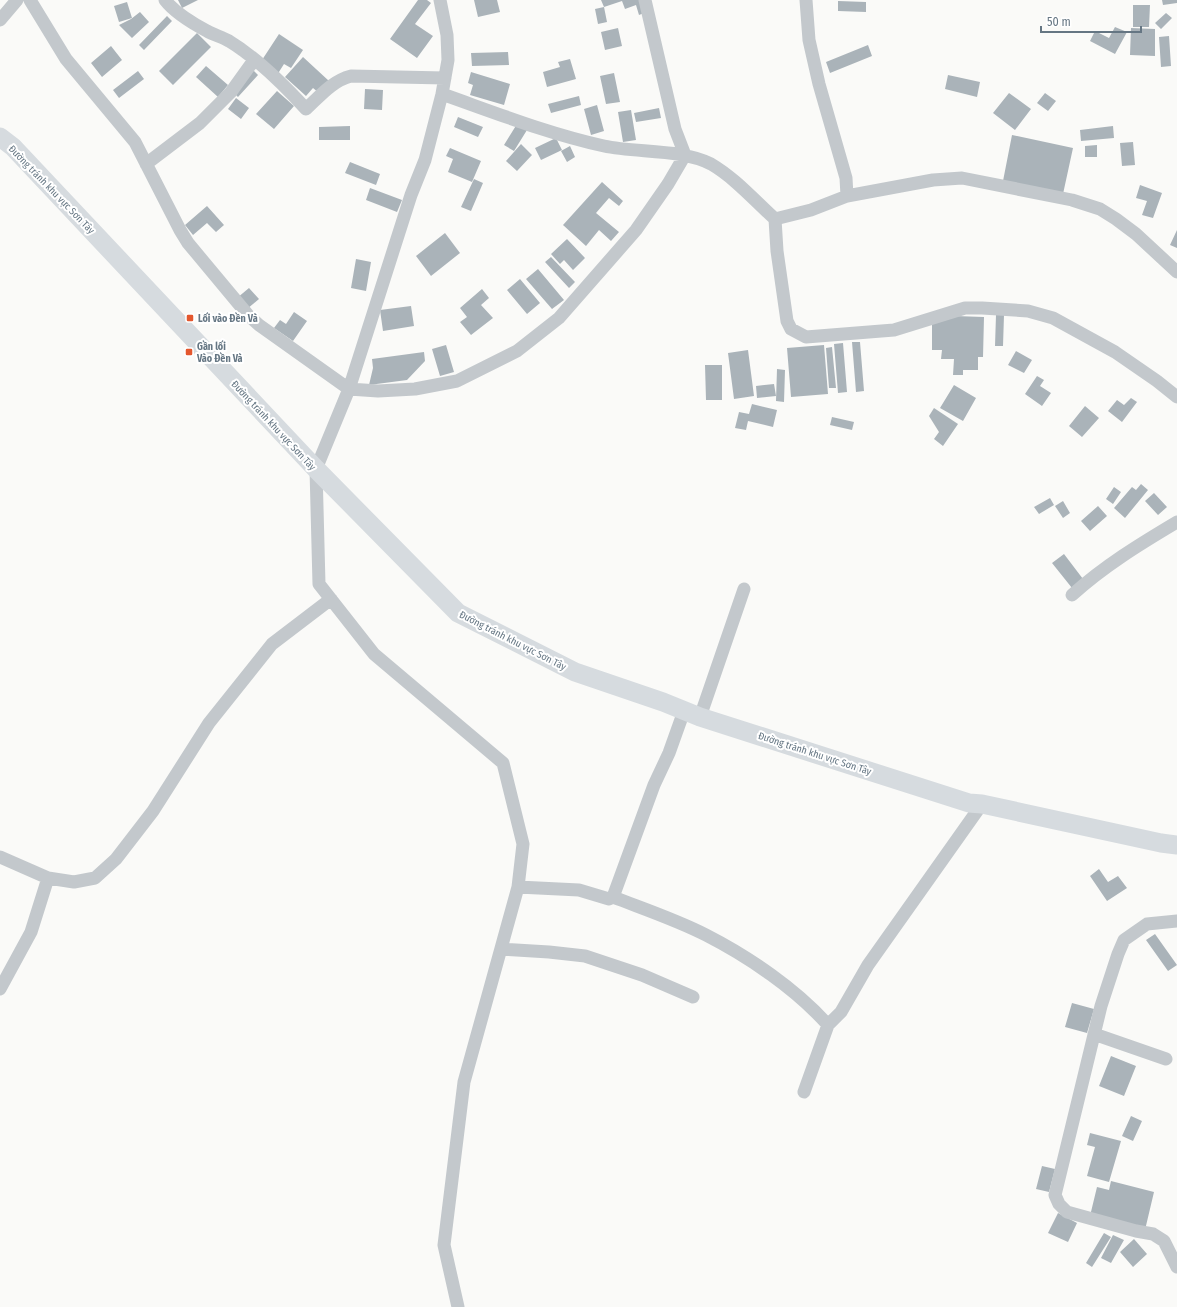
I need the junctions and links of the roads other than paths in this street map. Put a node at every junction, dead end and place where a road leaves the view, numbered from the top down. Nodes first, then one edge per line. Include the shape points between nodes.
1 (17, 0) edge
2 (30, 0) edge
3 (165, 0) edge
4 (440, 0) edge
5 (646, 0) edge
6 (806, 0) edge
7 (0, 20) edge
8 (254, 60) junction
9 (445, 78) junction
10 (442, 94) junction
11 (0, 137) edge
12 (685, 156) junction
13 (146, 164) junction
14 (847, 196) junction
15 (775, 219) junction
16 (1177, 272) edge
17 (349, 389) junction
18 (1177, 397) edge
19 (316, 469) junction
20 (1177, 522) edge
21 (744, 589) dead end
22 (1072, 595) dead end
23 (331, 599) junction
24 (692, 714) junction
25 (982, 804) junction
26 (1177, 845) edge
27 (0, 857) edge
28 (48, 878) junction
29 (518, 887) junction
30 (613, 897) junction
31 (1177, 921) edge
32 (501, 949) junction
33 (0, 989) edge
34 (692, 997) dead end
35 (828, 1025) junction
36 (1094, 1034) junction
37 (1166, 1059) dead end
38 (804, 1092) dead end
39 (1177, 1267) edge
40 (458, 1307) edge

1 - 7 street
2 - 13 street via 66,59 135,142
3 - 8 street via 180,14 206,31 229,41
4 - 9 street via 447,35 448,60
5 - 12 street via 675,129
6 - 14 street via 809,40 818,84 846,178
8 - 9 street via 306,109 332,85 351,76
8 - 13 street via 231,92 200,123
9 - 10 street
10 - 12 street via 550,132 605,146
10 - 17 street via 425,160 410,195
11 - 19 highway, Đường tránh khu vực Sơn Tây via 13,147
12 - 15 street via 710,164 727,175
12 - 17 street via 636,230 559,318 517,351 457,381 415,389
13 - 17 street via 188,243 248,315
14 - 15 street via 811,210
14 - 16 street via 933,180 962,178 1072,200 1100,209 1116,219
15 - 18 street via 787,321 791,329 806,337 894,330 965,308 1028,311 1052,318 1115,352
17 - 19 street
19 - 23 street via 319,584
19 - 24 highway, Đường tránh khu vực Sơn Tây via 458,613 575,672
20 - 22 street via 1094,575
21 - 24 street
23 - 28 street via 272,644 209,723 153,811 116,859 95,878 74,882
23 - 29 street via 374,654 503,763 523,844
24 - 25 highway, Đường tránh khu vực Sơn Tây via 969,803
24 - 30 street via 669,752 654,785
25 - 26 highway, Đường tránh khu vực Sơn Tây
25 - 35 street via 868,965 840,1012
27 - 28 street
28 - 33 street via 31,932
29 - 30 street via 579,890 609,899
29 - 32 street
30 - 35 street via 706,934 743,956 804,1000
31 - 36 street via 1147,924 1124,940 1105,991
32 - 34 street via 585,956 642,975
32 - 40 street via 464,1082 444,1245
35 - 38 street
36 - 37 street
36 - 39 street via 1055,1195 1067,1212 1153,1234 1164,1241

